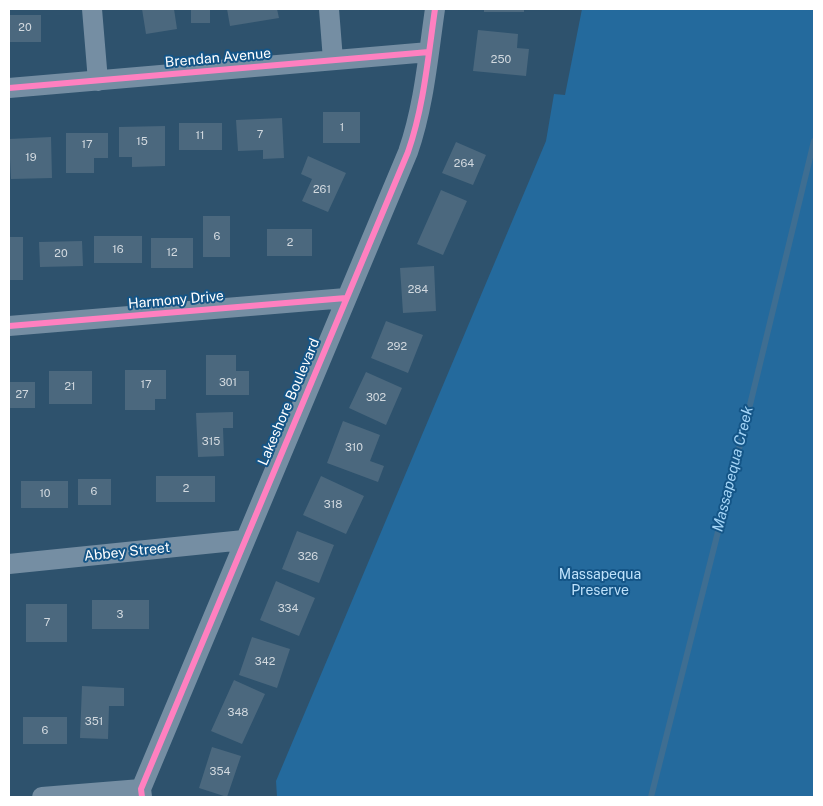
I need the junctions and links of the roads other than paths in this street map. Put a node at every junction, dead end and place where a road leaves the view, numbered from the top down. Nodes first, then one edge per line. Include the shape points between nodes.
1 (92, 9) edge
2 (329, 9) edge
3 (435, 9) edge
4 (429, 52) junction
5 (333, 60) junction
6 (98, 81) junction
7 (9, 88) edge
8 (346, 298) junction
9 (9, 326) edge
10 (244, 540) junction
11 (9, 564) edge
12 (142, 793) edge
13 (42, 797) edge

1 - 6 street
2 - 5 street
3 - 4 street, Lakeshore Boulevard
4 - 5 street, Brendan Avenue
4 - 8 street, Lakeshore Boulevard via 416,132
5 - 6 street, Brendan Avenue
6 - 7 street, Brendan Avenue
8 - 9 street, Harmony Drive
8 - 10 street, Lakeshore Boulevard
10 - 11 street, Abbey Street
10 - 12 street, Lakeshore Boulevard
12 - 13 street

